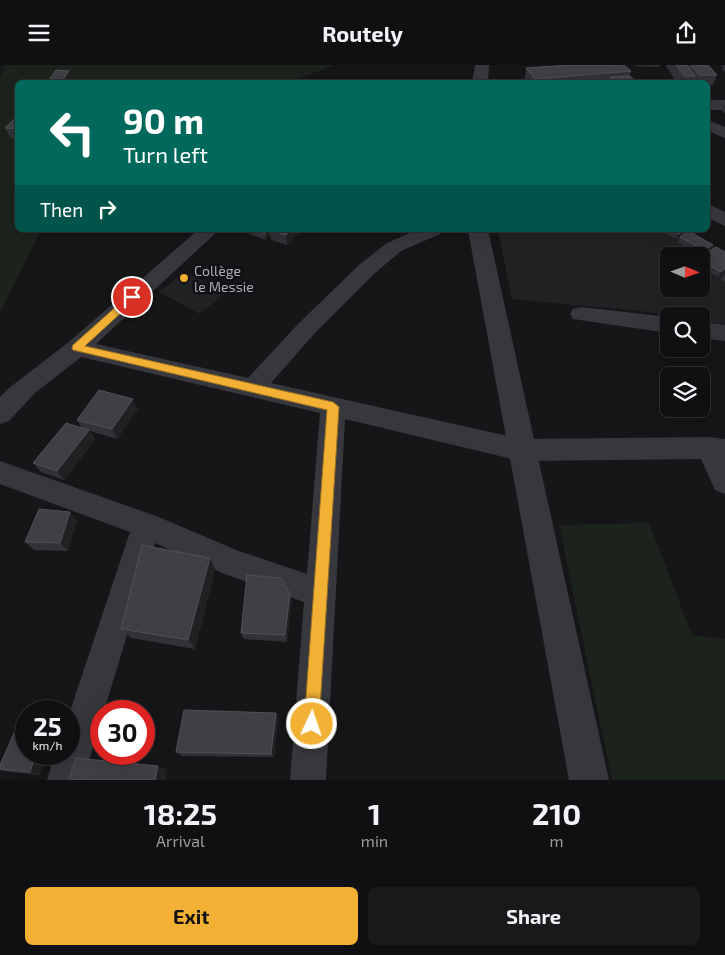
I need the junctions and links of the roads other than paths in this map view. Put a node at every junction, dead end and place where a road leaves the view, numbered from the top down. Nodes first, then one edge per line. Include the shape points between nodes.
1 (482, 65) edge
2 (480, 80) edge
3 (710, 105) edge
4 (725, 105) edge
5 (710, 126) edge
6 (725, 133) edge
7 (710, 211) edge
8 (725, 220) edge
9 (207, 232) edge
10 (428, 232) edge
11 (478, 232) edge
12 (581, 314) dead end
13 (660, 324) edge
14 (710, 331) edge
15 (725, 333) edge
16 (77, 348) junction
17 (253, 388) junction
18 (333, 407) junction
19 (0, 414) edge
20 (717, 449) edge
21 (520, 450) junction
22 (0, 472) edge
23 (725, 482) edge
24 (146, 525) junction
25 (320, 593) junction
26 (65, 780) edge
27 (308, 780) edge
28 (589, 780) edge

1 - 2 street
3 - 4 street
5 - 6 street
7 - 8 street
9 - 16 street
10 - 17 street via 394,247 367,269 306,329
11 - 21 street
12 - 13 street
14 - 15 street
16 - 17 street
16 - 19 street via 32,382
17 - 18 street
18 - 21 street
18 - 25 street
20 - 21 street
20 - 23 street
21 - 28 street
22 - 24 street
24 - 25 street via 235,564
24 - 26 street
25 - 27 street

